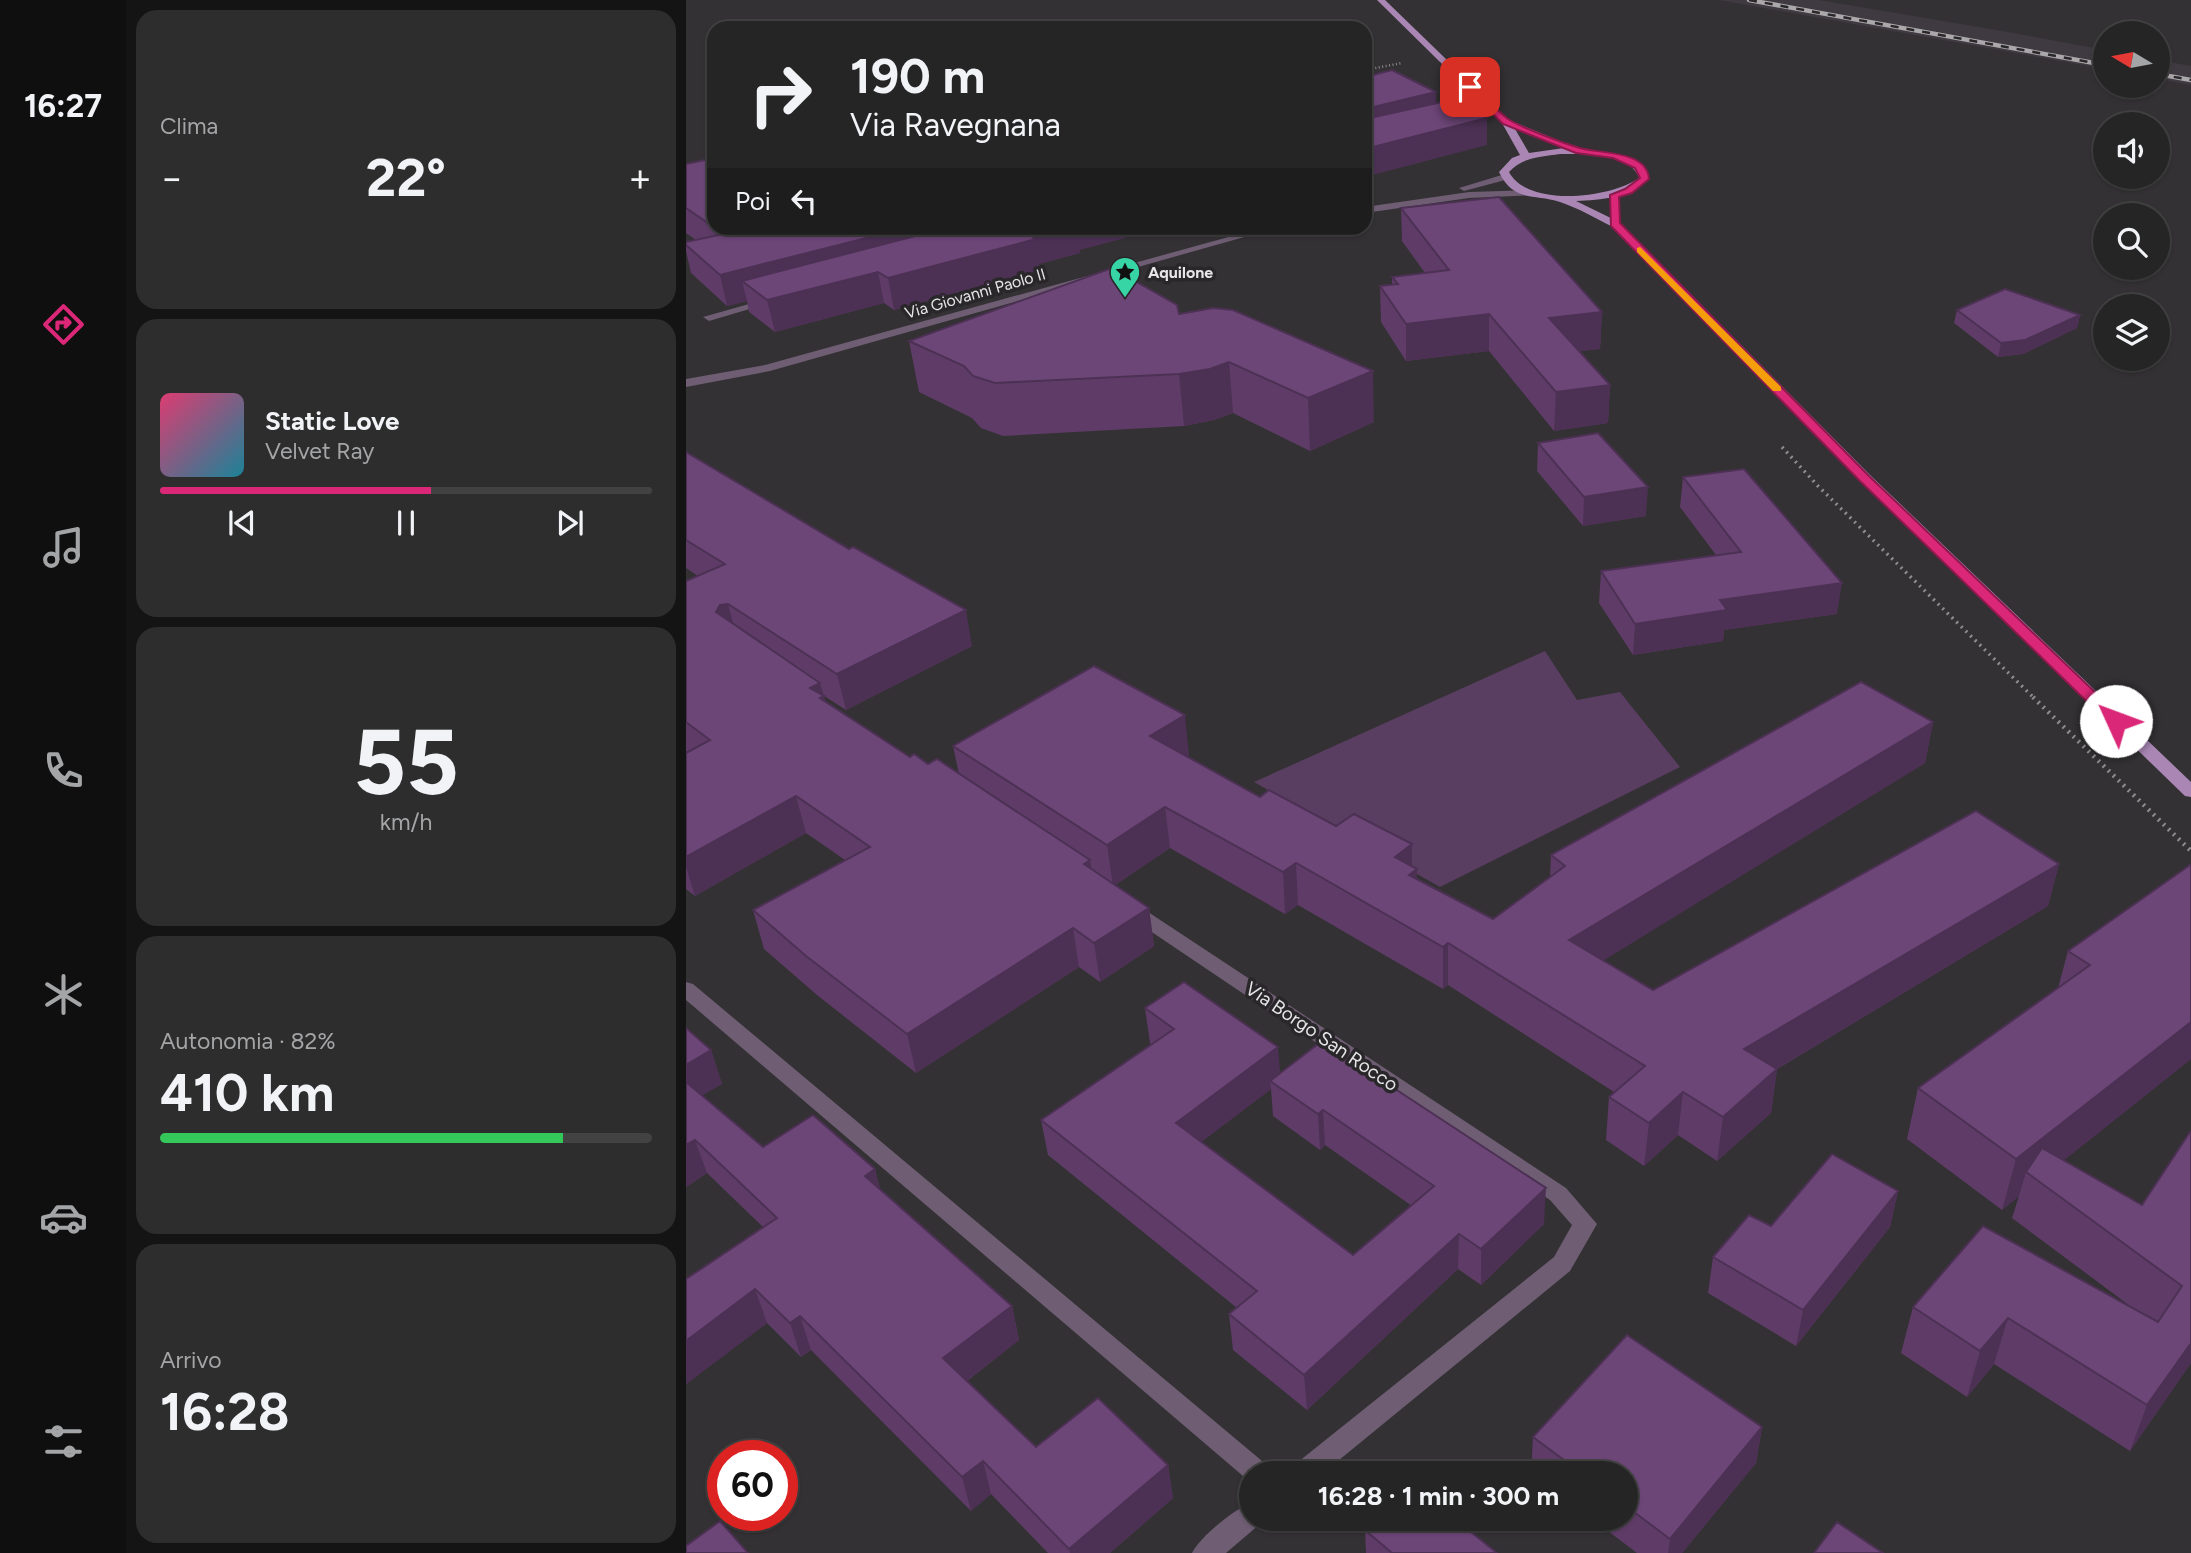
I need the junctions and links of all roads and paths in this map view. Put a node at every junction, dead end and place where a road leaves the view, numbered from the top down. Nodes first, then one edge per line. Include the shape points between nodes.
1 (1381, 0) edge
2 (1495, 110) junction
3 (1444, 121) edge
4 (1506, 122) junction
5 (1579, 151) junction
6 (1526, 156) junction
7 (1505, 177) junction
8 (1532, 193) junction
9 (1560, 198) junction
10 (1401, 204) junction
11 (1372, 209) edge
12 (1615, 210) junction
13 (1246, 235) edge
14 (790, 296) edge
15 (709, 317) dead end
16 (686, 383) edge
17 (1782, 446) dead end
18 (2191, 792) edge
19 (2191, 850) edge
20 (1121, 902) edge
21 (686, 989) edge
22 (1244, 1461) edge
23 (1318, 1461) edge
24 (1239, 1525) edge
25 (1206, 1553) edge

1 - 2 main road
2 - 3 street
2 - 4 main road
4 - 5 main road
4 - 6 main road
5 - 6 main road
5 - 12 main road via 1615,156 1644,173 1639,186
6 - 7 main road via 1508,166
7 - 8 main road
7 - 10 street
8 - 9 main road
8 - 10 street
9 - 12 main road
9 - 12 main road
10 - 11 street
12 - 18 main road via 1865,478
13 - 16 street, Via Giovanni Paolo II via 765,368
14 - 15 street
17 - 19 path
20 - 23 street, Via Borgo San Rocco via 1558,1194 1585,1224 1562,1264
21 - 22 street
24 - 25 street

